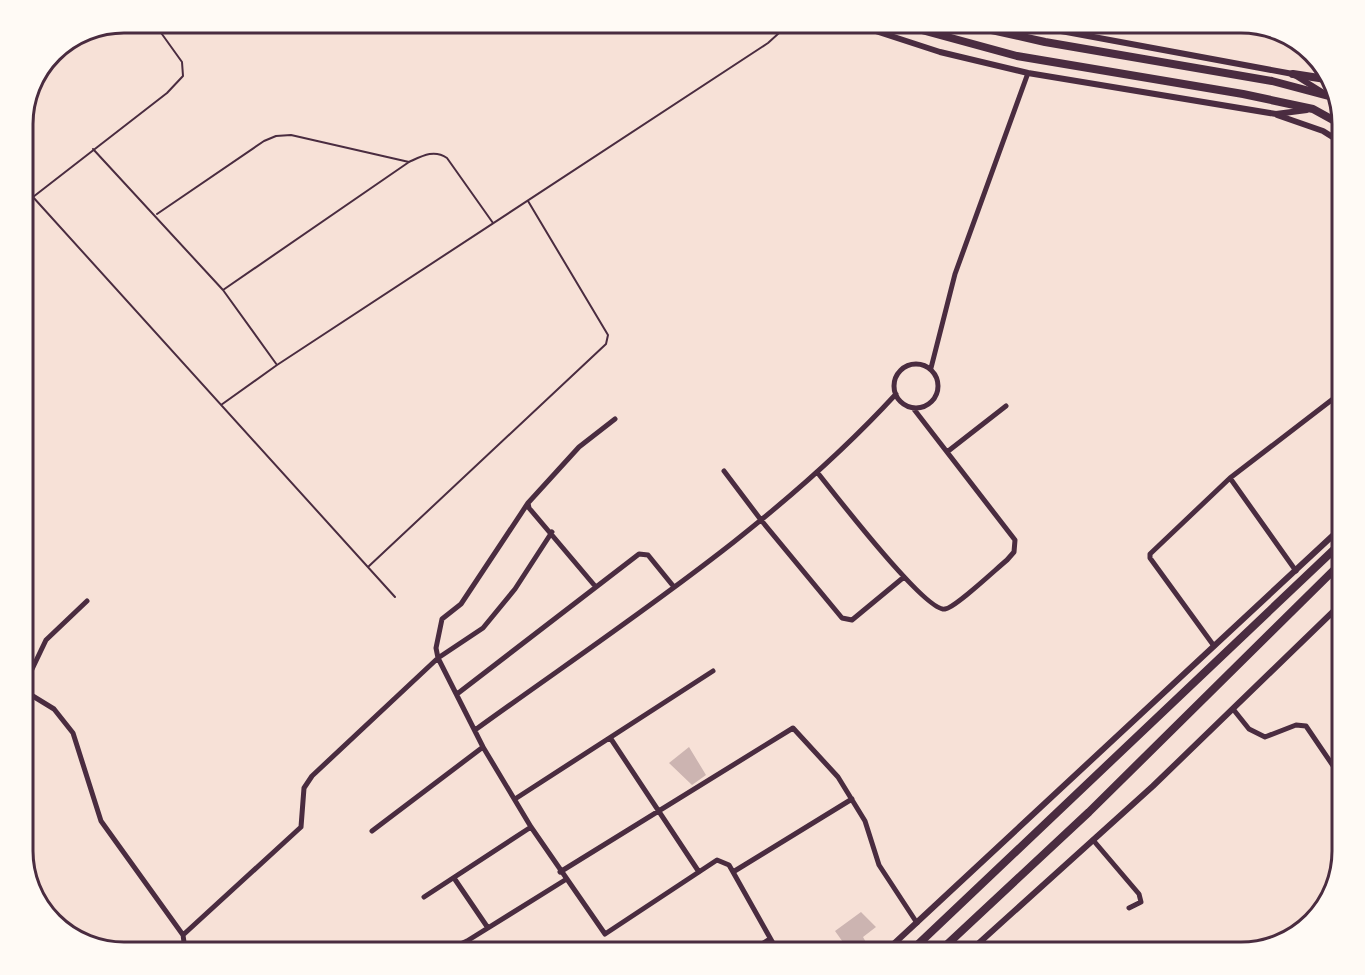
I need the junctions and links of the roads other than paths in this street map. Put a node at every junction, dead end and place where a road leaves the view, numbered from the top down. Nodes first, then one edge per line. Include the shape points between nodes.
1 (162, 33) edge
2 (778, 33) edge
3 (883, 33) edge
4 (935, 33) edge
5 (1007, 33) edge
6 (1071, 33) edge
7 (1028, 73) junction
8 (1293, 74) junction
9 (1320, 78) edge
10 (1323, 93) junction
11 (1327, 94) edge
12 (1313, 109) junction
13 (1276, 114) junction
14 (1331, 119) edge
15 (1332, 137) edge
16 (93, 149) junction
17 (409, 162) junction
18 (33, 196) joint
19 (528, 201) junction
20 (156, 215) junction
21 (493, 224) junction
22 (223, 290) junction
23 (277, 365) junction
24 (931, 368) junction
25 (896, 394) junction
26 (1332, 401) edge
27 (221, 405) junction
28 (1006, 406) dead end
29 (913, 408) junction
30 (615, 419) dead end
31 (947, 452) junction
32 (724, 471) dead end
33 (817, 472) junction
34 (1230, 478) junction
35 (528, 503) junction
36 (760, 520) junction
37 (552, 532) junction
38 (1332, 537) edge
39 (1332, 551) edge
40 (368, 567) junction
41 (1296, 572) junction
42 (1332, 572) edge
43 (903, 577) junction
44 (595, 586) junction
45 (674, 587) junction
46 (394, 597) dead end
47 (87, 601) dead end
48 (1332, 613) edge
49 (1214, 646) junction
50 (438, 658) junction
51 (33, 671) edge
52 (713, 671) dead end
53 (457, 694) junction
54 (33, 695) edge
55 (1233, 709) junction
56 (475, 730) junction
57 (611, 739) junction
58 (483, 747) junction
59 (1332, 764) edge
60 (515, 799) junction
61 (852, 800) junction
62 (660, 811) junction
63 (531, 827) junction
64 (372, 831) dead end
65 (1093, 840) junction
66 (560, 872) junction
67 (699, 872) junction
68 (733, 872) junction
69 (454, 878) junction
70 (565, 880) junction
71 (424, 897) dead end
72 (1129, 908) dead end
73 (917, 923) junction
74 (488, 928) junction
75 (183, 935) junction
76 (770, 939) junction
77 (184, 942) edge
78 (462, 942) edge
79 (765, 942) edge
80 (772, 942) edge
81 (896, 942) edge
82 (921, 942) edge
83 (950, 942) edge
84 (980, 942) edge

1 - 16 lane via 182,62 183,76 167,93
2 - 19 lane
3 - 7 street via 940,52
4 - 12 highway via 1017,56
5 - 10 highway
6 - 8 street
7 - 13 street
7 - 24 street via 955,274
8 - 9 highway
8 - 10 street
10 - 11 highway
12 - 13 street
12 - 14 highway
13 - 15 street
16 - 18 lane
16 - 20 lane
17 - 20 lane via 299,137 276,136
17 - 21 lane via 427,154 447,158
17 - 22 lane
18 - 27 lane
19 - 21 lane
19 - 40 lane via 608,335 606,344
20 - 22 lane
21 - 23 lane
22 - 23 lane
23 - 27 lane
24 - 25 street via 917,363 903,368 895,379
24 - 29 street via 938,381 937,395 927,405
25 - 29 street
25 - 33 street
26 - 34 street
27 - 40 lane
28 - 31 street
29 - 31 street
30 - 35 street via 579,447
31 - 43 street via 1015,540 1014,552 945,609 932,605
32 - 36 street
33 - 36 street
33 - 43 street
34 - 41 street
34 - 49 street via 1150,554
35 - 37 street
35 - 50 street via 461,604 442,619 436,648
36 - 43 street via 847,621
36 - 45 street
37 - 44 street
37 - 50 street via 515,589 483,628
38 - 41 street
39 - 82 highway
40 - 46 lane
41 - 49 street
42 - 83 highway via 1089,812
44 - 45 street via 644,553
44 - 53 street
45 - 56 street
47 - 51 street via 46,640
48 - 55 street
49 - 73 street
50 - 53 street
50 - 75 street via 312,776 304,788 301,827
52 - 57 street
53 - 56 street
54 - 75 street via 54,709 73,733 101,821
55 - 59 street via 1249,729 1261,736 1296,725 1306,726
55 - 65 street
56 - 58 street
57 - 60 street
57 - 62 street
58 - 60 street
58 - 64 street
60 - 63 street
61 - 62 street via 838,777 793,728
61 - 68 street
61 - 73 street via 865,821 879,865
62 - 66 street
62 - 67 street
63 - 66 street
63 - 69 street
65 - 72 street via 1141,898 1138,905
65 - 84 street
66 - 70 street
67 - 68 street via 717,860 729,865
67 - 70 street via 605,934
68 - 76 street
69 - 71 street
69 - 74 street
70 - 74 street
73 - 81 street
74 - 78 street
75 - 77 street
76 - 79 street
76 - 80 street

